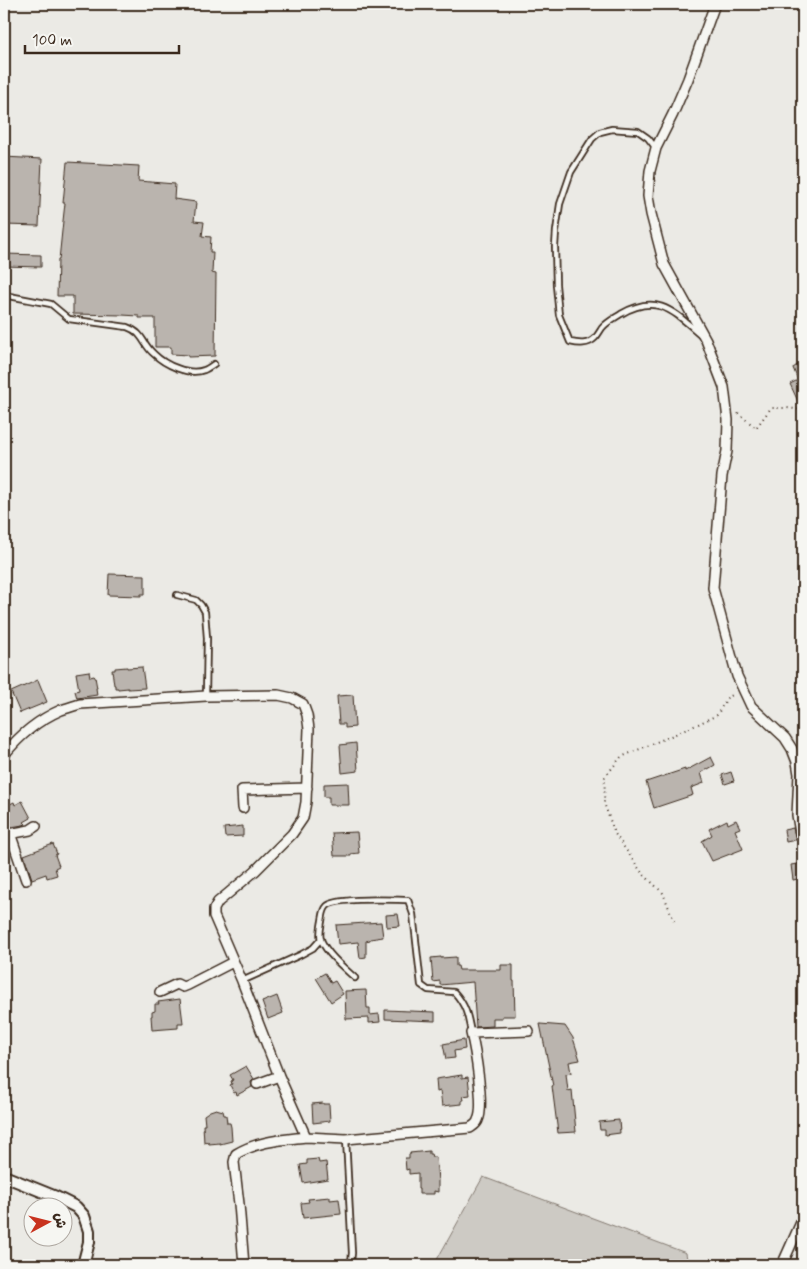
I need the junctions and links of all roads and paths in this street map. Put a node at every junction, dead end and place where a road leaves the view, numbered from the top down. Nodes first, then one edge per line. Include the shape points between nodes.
1 (715, 4) edge
2 (656, 148) junction
3 (4, 295) edge
4 (706, 340) junction
5 (214, 364) dead end
6 (726, 404) junction
7 (803, 410) edge
8 (177, 595) dead end
9 (743, 689) junction
10 (206, 696) junction
11 (4, 755) edge
12 (307, 788) junction
13 (243, 808) dead end
14 (36, 826) dead end
15 (7, 834) edge
16 (803, 840) edge
17 (26, 880) dead end
18 (674, 921) dead end
19 (321, 939) junction
20 (233, 962) junction
21 (355, 978) dead end
22 (242, 980) junction
23 (160, 992) dead end
24 (529, 1031) dead end
25 (471, 1034) junction
26 (280, 1076) junction
27 (257, 1084) dead end
28 (306, 1137) junction
29 (346, 1139) junction
30 (4, 1176) edge
31 (803, 1218) edge
32 (83, 1265) edge
33 (244, 1265) edge
34 (347, 1265) edge
35 (782, 1265) edge

1 - 2 street via 688,79
2 - 4 street via 648,196 653,222 664,264
2 - 4 lane via 638,131 612,128 592,139 571,172 560,204 556,230 559,315 570,342 585,344 629,309 646,304 660,306 671,310
3 - 5 lane via 51,304 69,319 136,330 154,354 184,371 202,371
4 - 6 street via 724,387
6 - 7 path via 756,428 772,408
6 - 9 street via 727,452 722,476 713,588
8 - 10 lane via 196,600 205,612
9 - 16 street via 751,706 785,738 792,749 799,774 797,815
9 - 18 path via 727,698 717,715 621,757 605,777 604,803 615,834 642,873 663,893
10 - 11 street via 80,704 60,711 26,732
10 - 12 street via 278,695 303,704 309,729
12 - 13 street via 242,790
12 - 20 street via 303,818 292,834 214,909
14 - 15 street
15 - 17 street
19 - 21 lane via 335,960
19 - 22 lane via 300,955
19 - 25 lane via 323,912 327,906 357,900 408,900 413,914 422,985 428,990 454,992 468,1014
20 - 22 street
20 - 23 street via 188,985 177,984
22 - 26 street
24 - 25 street
25 - 29 street via 481,1114 478,1123 470,1128
26 - 27 street
26 - 28 street
28 - 29 street
28 - 33 street via 257,1144 236,1154 234,1162
29 - 34 lane via 352,1253 351,1262
30 - 32 street via 56,1197 80,1211 90,1231
31 - 35 street

